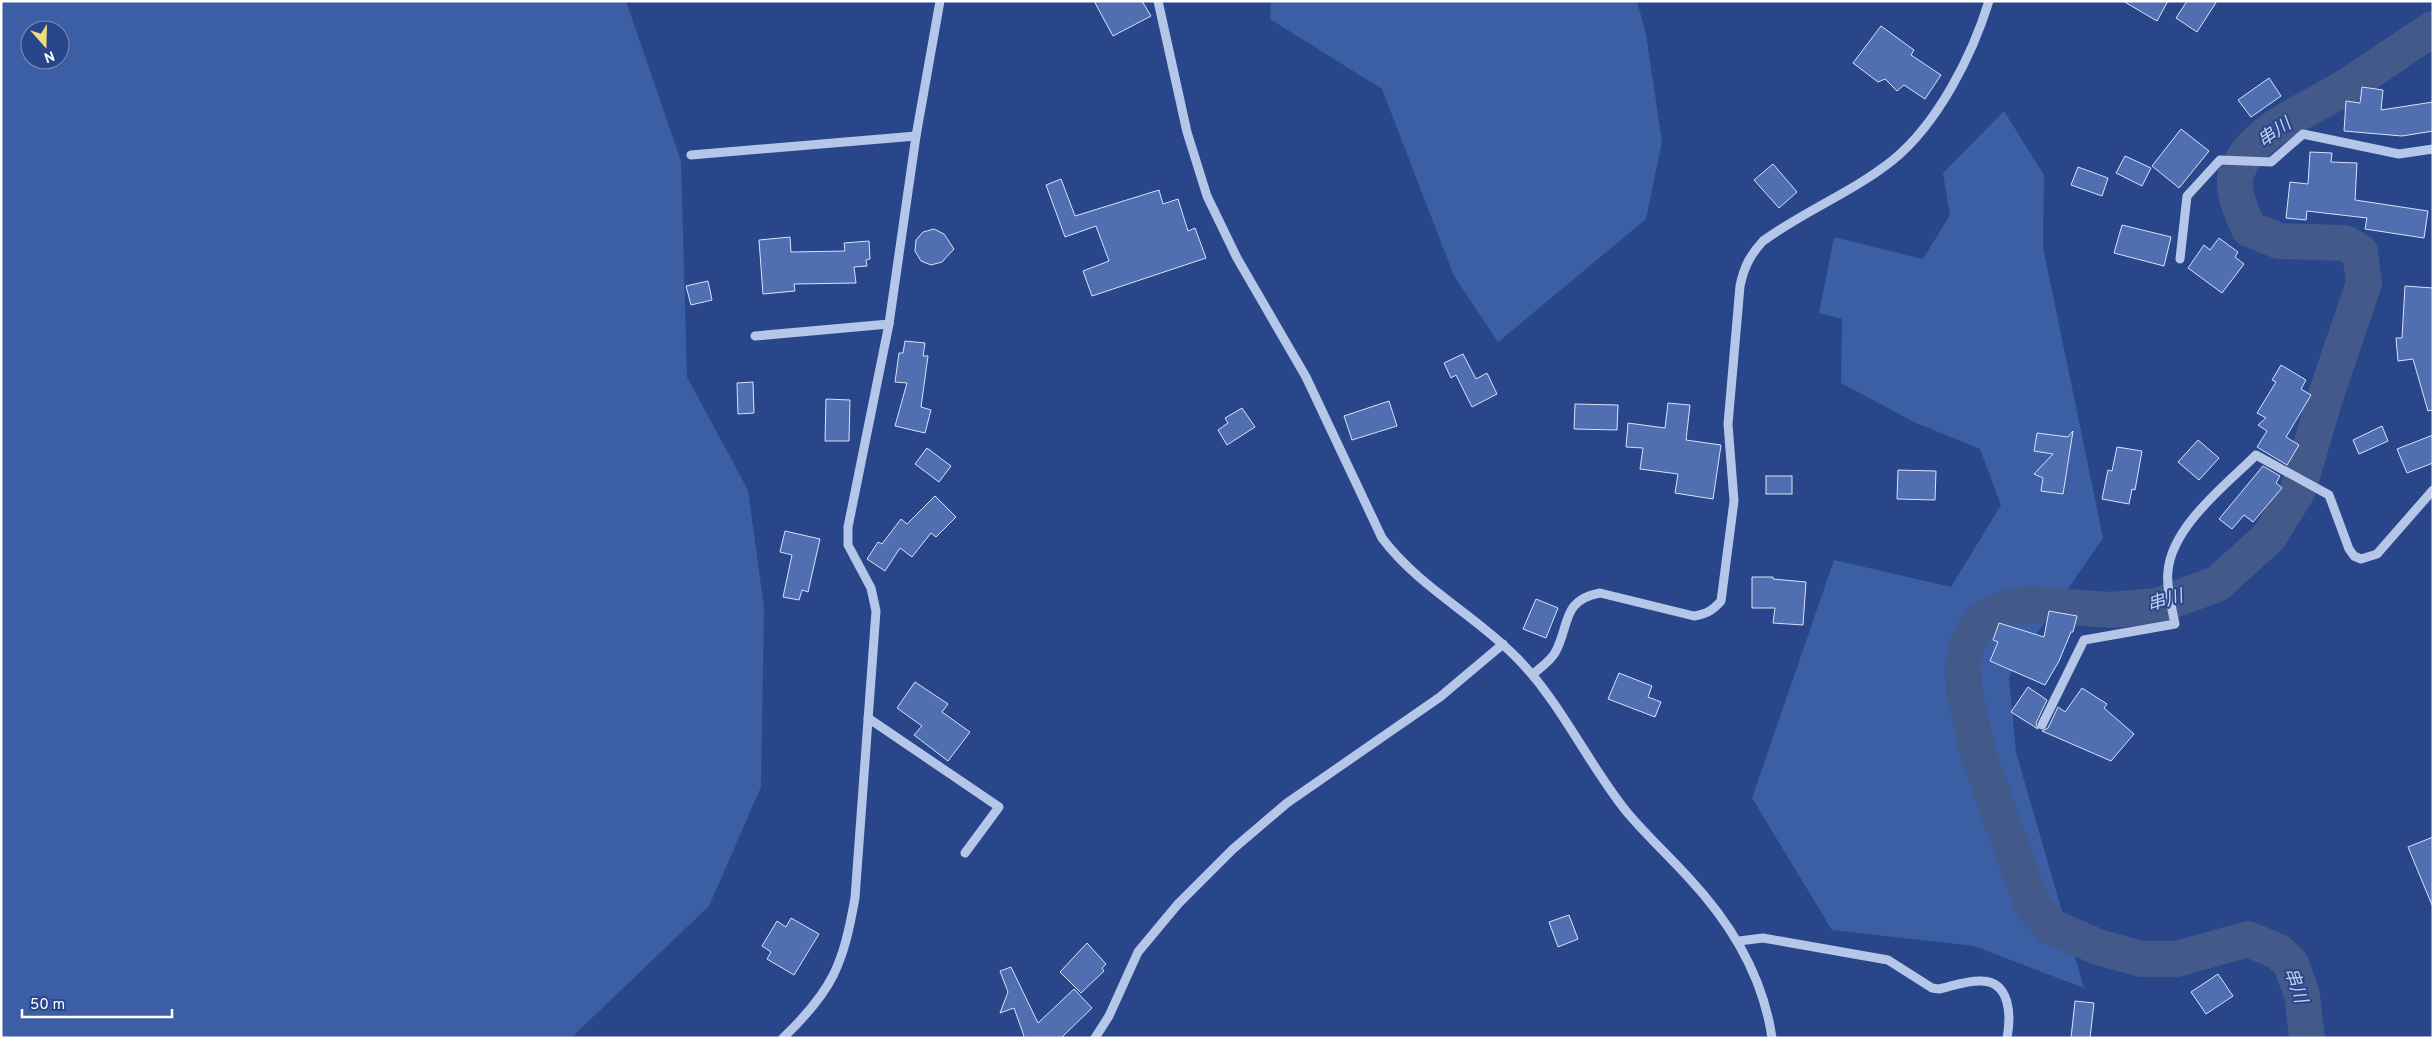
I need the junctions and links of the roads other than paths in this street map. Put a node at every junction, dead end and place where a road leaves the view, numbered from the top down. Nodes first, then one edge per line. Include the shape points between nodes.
1 (940, 1) edge
2 (1158, 1) edge
3 (1989, 1) edge
4 (916, 136) junction
5 (2433, 148) edge
6 (691, 155) dead end
7 (2180, 259) dead end
8 (889, 324) junction
9 (755, 336) dead end
10 (2433, 490) edge
11 (1504, 644) junction
12 (1533, 674) junction
13 (868, 718) junction
14 (2042, 725) dead end
15 (965, 853) dead end
16 (1739, 941) junction
17 (783, 1038) edge
18 (1095, 1038) edge
19 (1772, 1038) edge
20 (2006, 1038) edge

1 - 4 street
2 - 11 street via 1186,132 1207,196 1237,258 1306,377 1382,538 1399,562
3 - 12 street via 1978,34 1951,87 1922,131 1893,160 1763,241 1744,268 1728,424 1734,501 1721,601 1714,609 1694,616 1600,593 1589,595 1578,600 1570,610 1556,652
4 - 6 street
4 - 8 street
5 - 7 street via 2399,154 2304,134 2271,162 2220,160 2187,196
8 - 9 street
8 - 13 street via 848,527 848,545 871,588 875,605
10 - 14 street via 2377,554 2361,559 2348,549 2329,495 2256,455 2187,524 2175,547 2168,571 2175,624 2084,640
11 - 12 street
11 - 18 street via 1440,697 1288,803 1233,850 1178,904 1138,952
12 - 16 street via 1626,811 1713,904
13 - 15 street via 999,807
13 - 17 street via 855,898 848,940 824,993
16 - 19 street via 1758,982
16 - 20 street via 1762,938 1888,960 1932,988 1980,980 1992,982 2006,998 2010,1022

